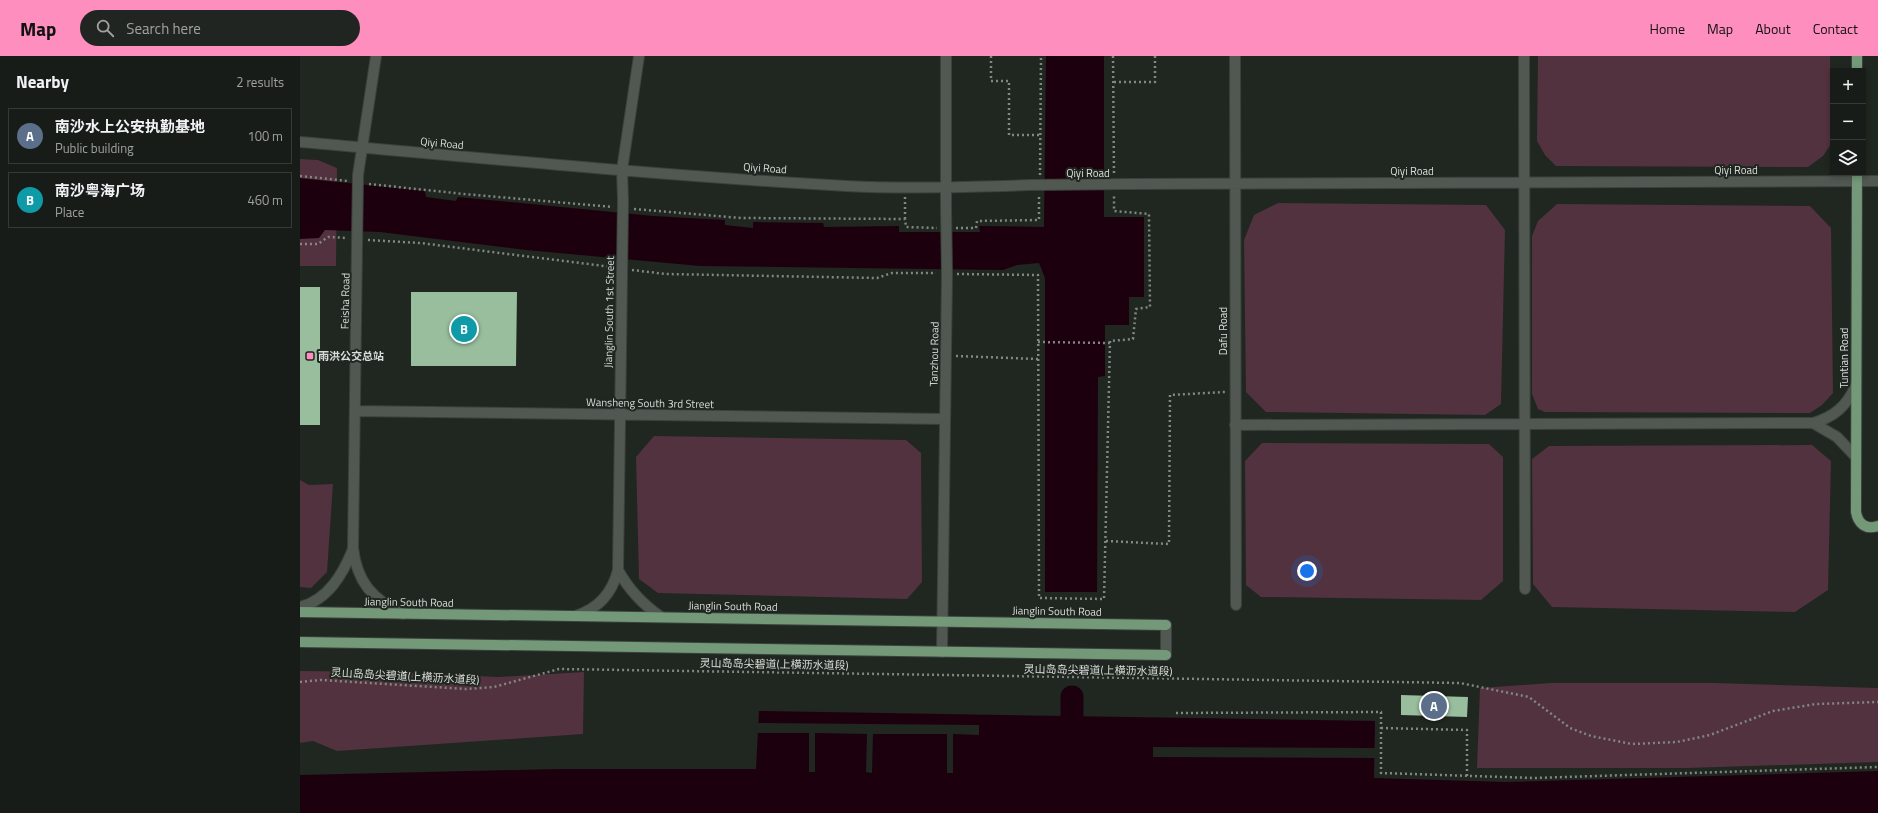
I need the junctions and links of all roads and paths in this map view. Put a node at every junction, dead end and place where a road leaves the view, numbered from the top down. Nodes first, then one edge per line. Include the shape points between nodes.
1 (376, 56) edge
2 (639, 56) edge
3 (946, 56) edge
4 (991, 56) edge
5 (1041, 56) edge
6 (1113, 56) edge
7 (1155, 56) edge
8 (1234, 56) edge
9 (1524, 56) edge
10 (1857, 56) edge
11 (1857, 68) edge
12 (1114, 82) junction
13 (1040, 135) junction
14 (300, 142) edge
15 (363, 148) junction
16 (622, 170) junction
17 (300, 176) edge
18 (1857, 177) edge
19 (358, 180) junction
20 (1114, 180) dead end
21 (1878, 181) edge
22 (1524, 183) junction
23 (1235, 184) junction
24 (1036, 185) junction
25 (905, 187) junction
26 (946, 187) junction
27 (1114, 188) dead end
28 (615, 207) dead end
29 (630, 209) dead end
30 (905, 219) junction
31 (945, 228) dead end
32 (952, 228) dead end
33 (358, 241) junction
34 (300, 244) edge
35 (622, 271) junction
36 (946, 274) junction
37 (1038, 342) junction
38 (1110, 343) junction
39 (946, 355) junction
40 (1038, 359) junction
41 (1856, 385) junction
42 (1235, 391) junction
43 (355, 411) junction
44 (620, 414) junction
45 (945, 419) junction
46 (1813, 423) junction
47 (1235, 424) junction
48 (1525, 424) junction
49 (1856, 457) junction
50 (1878, 526) edge
51 (1106, 540) junction
52 (353, 548) junction
53 (618, 570) junction
54 (1525, 589) dead end
55 (1236, 605) dead end
56 (300, 607) edge
57 (300, 612) edge
58 (402, 614) junction
59 (575, 616) junction
60 (661, 617) junction
61 (942, 622) junction
62 (1166, 625) joint
63 (300, 642) edge
64 (942, 652) junction
65 (1166, 656) joint
66 (300, 682) edge
67 (1878, 702) edge
68 (1176, 713) dead end
69 (1381, 728) junction
70 (1878, 767) edge
71 (1467, 776) junction

1 - 15 street, Feisha Road
2 - 16 street, Jianglin South 1st Street
3 - 26 street, Tanzhou Road
4 - 13 path via 991,81 1010,81 1009,135
5 - 13 path
6 - 12 path
7 - 12 path via 1155,82
8 - 23 street, Dafu Road
9 - 22 street
10 - 11 main road
12 - 20 path
13 - 24 path
14 - 15 street, Qiyi Road
15 - 16 street, Qiyi Road
15 - 19 street, Feisha Road
16 - 25 street, Qiyi Road via 848,186
16 - 35 street, Jianglin South 1st Street, bridge
17 - 19 path
18 - 21 street, Qiyi Road
18 - 22 street, Qiyi Road
18 - 41 main road, Tuntian Road
19 - 28 path via 464,194
19 - 33 street, Feisha Road, bridge
22 - 23 street, Qiyi Road
22 - 48 street
23 - 24 street, Qiyi Road, bridge
23 - 42 street, Dafu Road
24 - 26 street, Qiyi Road
24 - 32 path via 1039,220 977,221 976,228
25 - 26 street, Qiyi Road
25 - 30 path
26 - 36 street, Tanzhou Road, bridge
27 - 38 path via 1114,210 1149,214 1150,307 1136,308 1133,339
29 - 30 path via 741,218
30 - 31 path via 906,228
33 - 34 path via 328,237 318,244
33 - 35 path via 420,243
33 - 43 street, Feisha Road
35 - 36 path via 877,278 892,273
35 - 44 street, Jianglin South 1st Street
36 - 37 path via 1038,275
36 - 39 street, Tanzhou Road
37 - 38 path
37 - 40 path
38 - 51 path
39 - 40 path
39 - 45 street, Tanzhou Road
40 - 51 path via 1039,598 1104,599
41 - 46 street via 1848,401 1835,414
41 - 49 main road, Tuntian Road
42 - 47 street, Dafu Road
42 - 51 path via 1170,395 1169,544
43 - 44 street, Wansheng South 3rd Street
43 - 52 street, Feisha Road
44 - 45 street, Wansheng South 3rd Street
44 - 53 street, Jianglin South 1st Street
45 - 61 street, Tanzhou Road
46 - 48 street
46 - 49 street via 1837,437
47 - 48 street
47 - 55 street, Dafu Road
48 - 54 street
49 - 50 main road, Tuntian Road via 1857,518 1865,527
52 - 56 street via 340,577 330,589 318,599
52 - 58 street via 355,565 362,581 373,595
53 - 59 street via 605,598 592,609
53 - 60 street via 632,592
57 - 58 main road, Jianglin South Road
58 - 59 main road, Jianglin South Road
59 - 60 main road, Jianglin South Road
60 - 61 main road, Jianglin South Road
61 - 62 main road, Jianglin South Road
61 - 64 street, Tanzhou Road
62 - 65 street
63 - 64 main road
64 - 65 main road
66 - 67 path, 灵山岛岛尖碧道(上横沥水道段) via 321,680 466,689 494,687 559,669 1460,683 1529,697 1570,728 1590,736 1632,744 1678,742 1710,735 1773,710 1816,704
68 - 69 path via 1381,712
69 - 71 path via 1381,773
69 - 71 path via 1467,730
70 - 71 path via 1534,778

